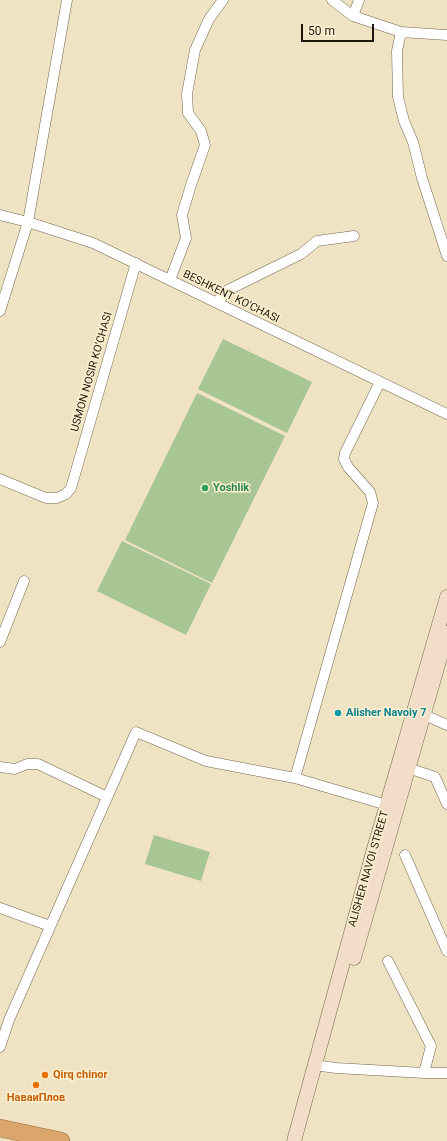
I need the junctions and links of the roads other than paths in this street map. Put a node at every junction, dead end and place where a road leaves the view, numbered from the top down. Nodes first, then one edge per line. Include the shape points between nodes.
1 (67, 0) edge
2 (222, 0) edge
3 (332, 0) edge
4 (359, 0) edge
5 (353, 16) junction
6 (401, 32) junction
7 (447, 35) edge
8 (0, 216) edge
9 (28, 222) junction
10 (354, 236) dead end
11 (447, 256) edge
12 (136, 263) junction
13 (170, 280) junction
14 (217, 302) junction
15 (0, 310) edge
16 (380, 382) junction
17 (447, 414) edge
18 (0, 479) edge
19 (24, 580) dead end
20 (447, 597) edge
21 (447, 633) edge
22 (0, 642) edge
23 (419, 712) junction
24 (447, 725) edge
25 (0, 767) edge
26 (408, 768) junction
27 (295, 778) junction
28 (107, 797) junction
29 (447, 804) edge
30 (387, 805) junction
31 (405, 855) dead end
32 (0, 908) edge
33 (50, 926) junction
34 (447, 951) edge
35 (388, 961) dead end
36 (4, 1018) edge
37 (0, 1046) edge
38 (318, 1066) junction
39 (424, 1073) junction
40 (447, 1073) edge
41 (0, 1128) edge
42 (0, 1138) edge
43 (14, 1141) edge
44 (61, 1141) edge
45 (294, 1141) edge
46 (301, 1141) edge

1 - 9 street
2 - 13 street via 209,19 195,50 187,94 188,113 201,131 205,145 182,215 186,238
3 - 5 street
4 - 5 street
5 - 6 street
6 - 7 street
6 - 11 street via 398,51 398,97
8 - 9 street, BESHKENT KO'CHASI
9 - 12 street, BESHKENT KO'CHASI via 93,243
9 - 15 street
10 - 14 street via 316,242 301,254 228,290
12 - 13 street, BESHKENT KO'CHASI
12 - 18 street, USMON NOSIR KO'CHASI via 71,488 57,498 46,498
13 - 14 street, BESHKENT KO'CHASI
14 - 16 street, BESHKENT KO'CHASI
16 - 17 street, BESHKENT KO'CHASI
16 - 27 street via 345,453 344,459 348,467 370,492 373,503
19 - 22 street
20 - 23 main road, ALISHER NAVOI STREET
21 - 23 main road, ALISHER NAVOI STREET
23 - 24 street
23 - 26 main road, ALISHER NAVOI STREET
23 - 30 main road, ALISHER NAVOI STREET
25 - 28 street via 15,769 27,764 38,764
26 - 29 street via 435,777
26 - 38 main road, ALISHER NAVOI STREET
27 - 28 street via 206,761 136,732
27 - 30 street
28 - 33 street
30 - 38 main road, ALISHER NAVOI STREET
31 - 34 street
32 - 33 street
33 - 36 street
35 - 39 street via 430,1046
36 - 37 street
38 - 39 street
38 - 45 main road, ALISHER NAVOI STREET
38 - 46 main road, ALISHER NAVOI STREET
39 - 40 street
41 - 44 highway
42 - 43 highway

